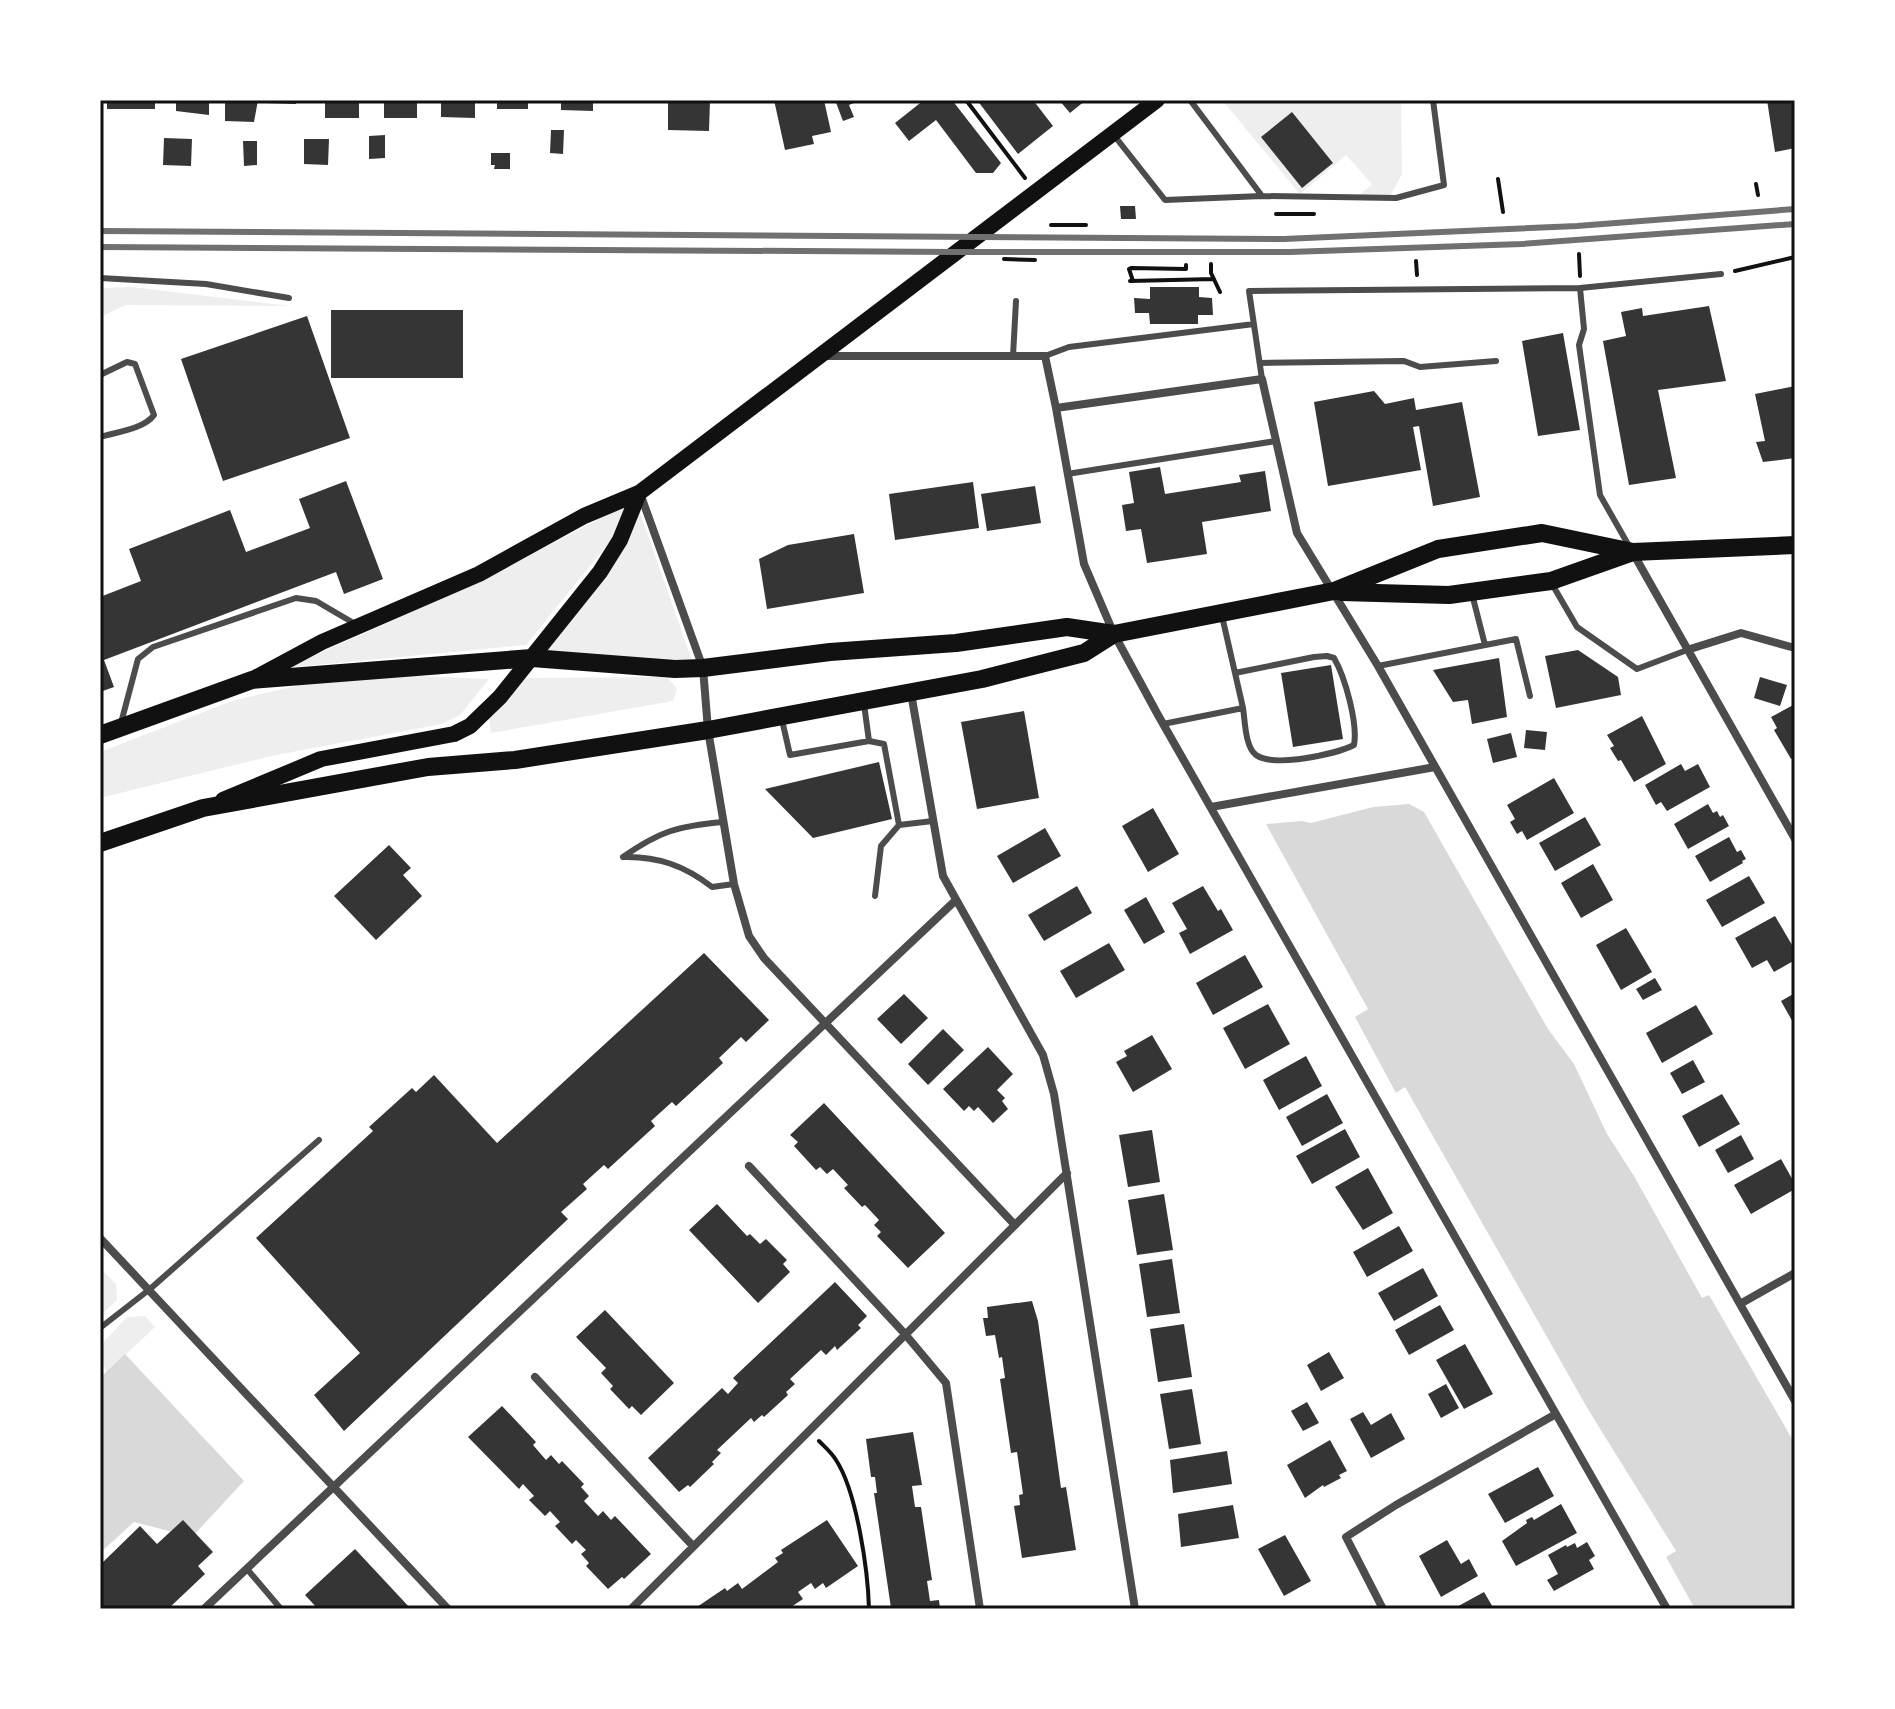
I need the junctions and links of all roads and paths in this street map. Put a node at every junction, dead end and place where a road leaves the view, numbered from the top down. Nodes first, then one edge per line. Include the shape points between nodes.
1 (966, 100) edge
2 (1157, 100) edge
3 (1190, 100) edge
4 (1433, 100) edge
5 (1112, 133) junction
6 (1498, 179) dead end
7 (1756, 184) dead end
8 (1036, 191) junction
9 (1758, 195) dead end
10 (1262, 196) junction
11 (1503, 212) dead end
12 (1051, 225) dead end
13 (1086, 225) dead end
14 (1579, 254) dead end
15 (1795, 257) edge
16 (1004, 259) dead end
17 (1035, 260) dead end
18 (1416, 261) dead end
19 (1579, 263) dead end
20 (1211, 264) dead end
21 (1186, 265) dead end
22 (1416, 270) dead end
23 (1721, 274) joint
24 (100, 278) edge
25 (1214, 279) junction
26 (1580, 288) junction
27 (1220, 292) dead end
28 (289, 298) dead end
29 (1016, 301) dead end
30 (1254, 324) junction
31 (819, 356) junction
32 (1013, 356) junction
33 (1045, 356) junction
34 (1496, 361) dead end
35 (1260, 363) junction
36 (100, 375) edge
37 (1262, 379) junction
38 (1056, 408) junction
39 (100, 437) edge
40 (1276, 441) junction
41 (1067, 474) junction
42 (639, 493) junction
43 (1795, 545) edge
44 (1633, 552) junction
45 (1551, 581) junction
46 (1334, 591) junction
47 (1471, 592) junction
48 (1222, 613) junction
49 (360, 627) junction
50 (1114, 634) junction
51 (1485, 645) junction
52 (1795, 648) edge
53 (1687, 650) junction
54 (532, 658) junction
55 (1378, 666) junction
56 (703, 668) junction
57 (1235, 673) junction
58 (252, 680) junction
59 (910, 692) junction
60 (1530, 696) dead end
61 (864, 701) junction
62 (1243, 708) junction
63 (781, 716) junction
64 (1163, 724) junction
65 (121, 727) junction
66 (708, 730) junction
67 (100, 735) edge
68 (869, 741) junction
69 (1435, 767) junction
70 (1211, 807) junction
71 (203, 808) junction
72 (933, 821) junction
73 (723, 822) junction
74 (899, 825) junction
75 (1795, 839) edge
76 (100, 843) edge
77 (734, 884) junction
78 (875, 896) dead end
79 (956, 900) junction
80 (826, 1025) junction
81 (319, 1140) dead end
82 (749, 1166) dead end
83 (1067, 1173) junction
84 (1014, 1224) junction
85 (100, 1238) edge
86 (1795, 1273) edge
87 (150, 1289) junction
88 (1740, 1304) junction
89 (100, 1328) edge
90 (905, 1334) junction
91 (535, 1377) dead end
92 (1795, 1401) edge
93 (1556, 1414) junction
94 (810, 1430) junction
95 (334, 1487) junction
96 (693, 1546) junction
97 (247, 1569) junction
98 (204, 1609) edge
99 (281, 1609) edge
100 (448, 1609) edge
101 (631, 1609) edge
102 (869, 1609) edge
103 (980, 1609) edge
104 (1135, 1609) edge
105 (1383, 1609) edge
106 (1667, 1609) edge

1 - 8 path
2 - 5 main road
3 - 10 lane
4 - 10 lane via 1444,185 1396,198
5 - 8 main road
5 - 10 lane via 1165,200
6 - 11 path
7 - 9 path
8 - 31 main road
12 - 13 path
14 - 19 path
15 - 23 path
16 - 17 path
18 - 22 path
20 - 25 path
21 - 25 path via 1131,268 1131,281
23 - 26 lane
24 - 28 lane via 206,284
25 - 27 path
26 - 30 lane via 1249,291
26 - 44 lane via 1584,329 1579,345 1600,495
29 - 32 lane
30 - 33 lane via 1069,347
30 - 35 lane
31 - 32 street
31 - 42 main road
32 - 33 street
33 - 38 street
34 - 35 lane via 1420,367 1404,361
35 - 37 lane
36 - 39 lane via 127,362 135,364 154,415 143,424
37 - 38 street
37 - 40 street
38 - 41 street
40 - 41 lane
40 - 46 street via 1297,533
41 - 50 street via 1084,564
42 - 49 main road
42 - 54 main road via 613,552
42 - 56 street
43 - 44 main road
44 - 45 main road
44 - 46 main road via 1542,533 1438,549
44 - 53 street
45 - 47 main road
45 - 53 lane via 1577,627 1637,669
46 - 47 main road
46 - 48 main road
46 - 55 street
47 - 51 lane
48 - 50 main road
48 - 57 lane
49 - 58 main road
49 - 65 lane via 316,601 296,598 153,647 138,659
50 - 56 main road via 1067,627
50 - 59 main road via 1084,653
50 - 64 street
51 - 55 lane
51 - 60 lane via 1516,639
52 - 53 street via 1741,633
53 - 75 street
54 - 56 main road
54 - 58 main road
54 - 71 main road via 484,714 454,734 321,759
55 - 69 street
56 - 66 street
57 - 62 lane
57 - 62 lane via 1334,658 1345,684 1354,745 1292,760 1261,758 1249,742
58 - 65 main road
59 - 61 main road
59 - 72 street
61 - 63 main road
61 - 68 lane
62 - 64 lane
63 - 66 main road
63 - 68 lane via 790,755
64 - 70 street
65 - 67 main road
66 - 71 main road via 515,760 428,767
66 - 73 street
68 - 74 lane via 884,744
69 - 70 street
69 - 88 street
70 - 93 street
71 - 76 main road
72 - 74 lane
72 - 79 street via 943,876
73 - 77 street
73 - 77 lane via 674,828 623,857 670,863 712,887
74 - 78 lane via 881,846
77 - 80 street via 754,946
79 - 80 street
79 - 83 street via 1043,1055
80 - 84 street
80 - 95 street
81 - 87 lane
82 - 90 street
83 - 84 street
83 - 104 street
84 - 90 street
85 - 87 street
86 - 88 street
87 - 89 lane
87 - 95 street
88 - 92 street
90 - 94 street
90 - 103 street via 946,1383
91 - 96 street
93 - 105 street via 1346,1537
93 - 106 street
94 - 96 street
94 - 102 path via 845,1478 863,1542
95 - 97 street
95 - 100 street
96 - 101 street
97 - 98 street
97 - 99 lane

